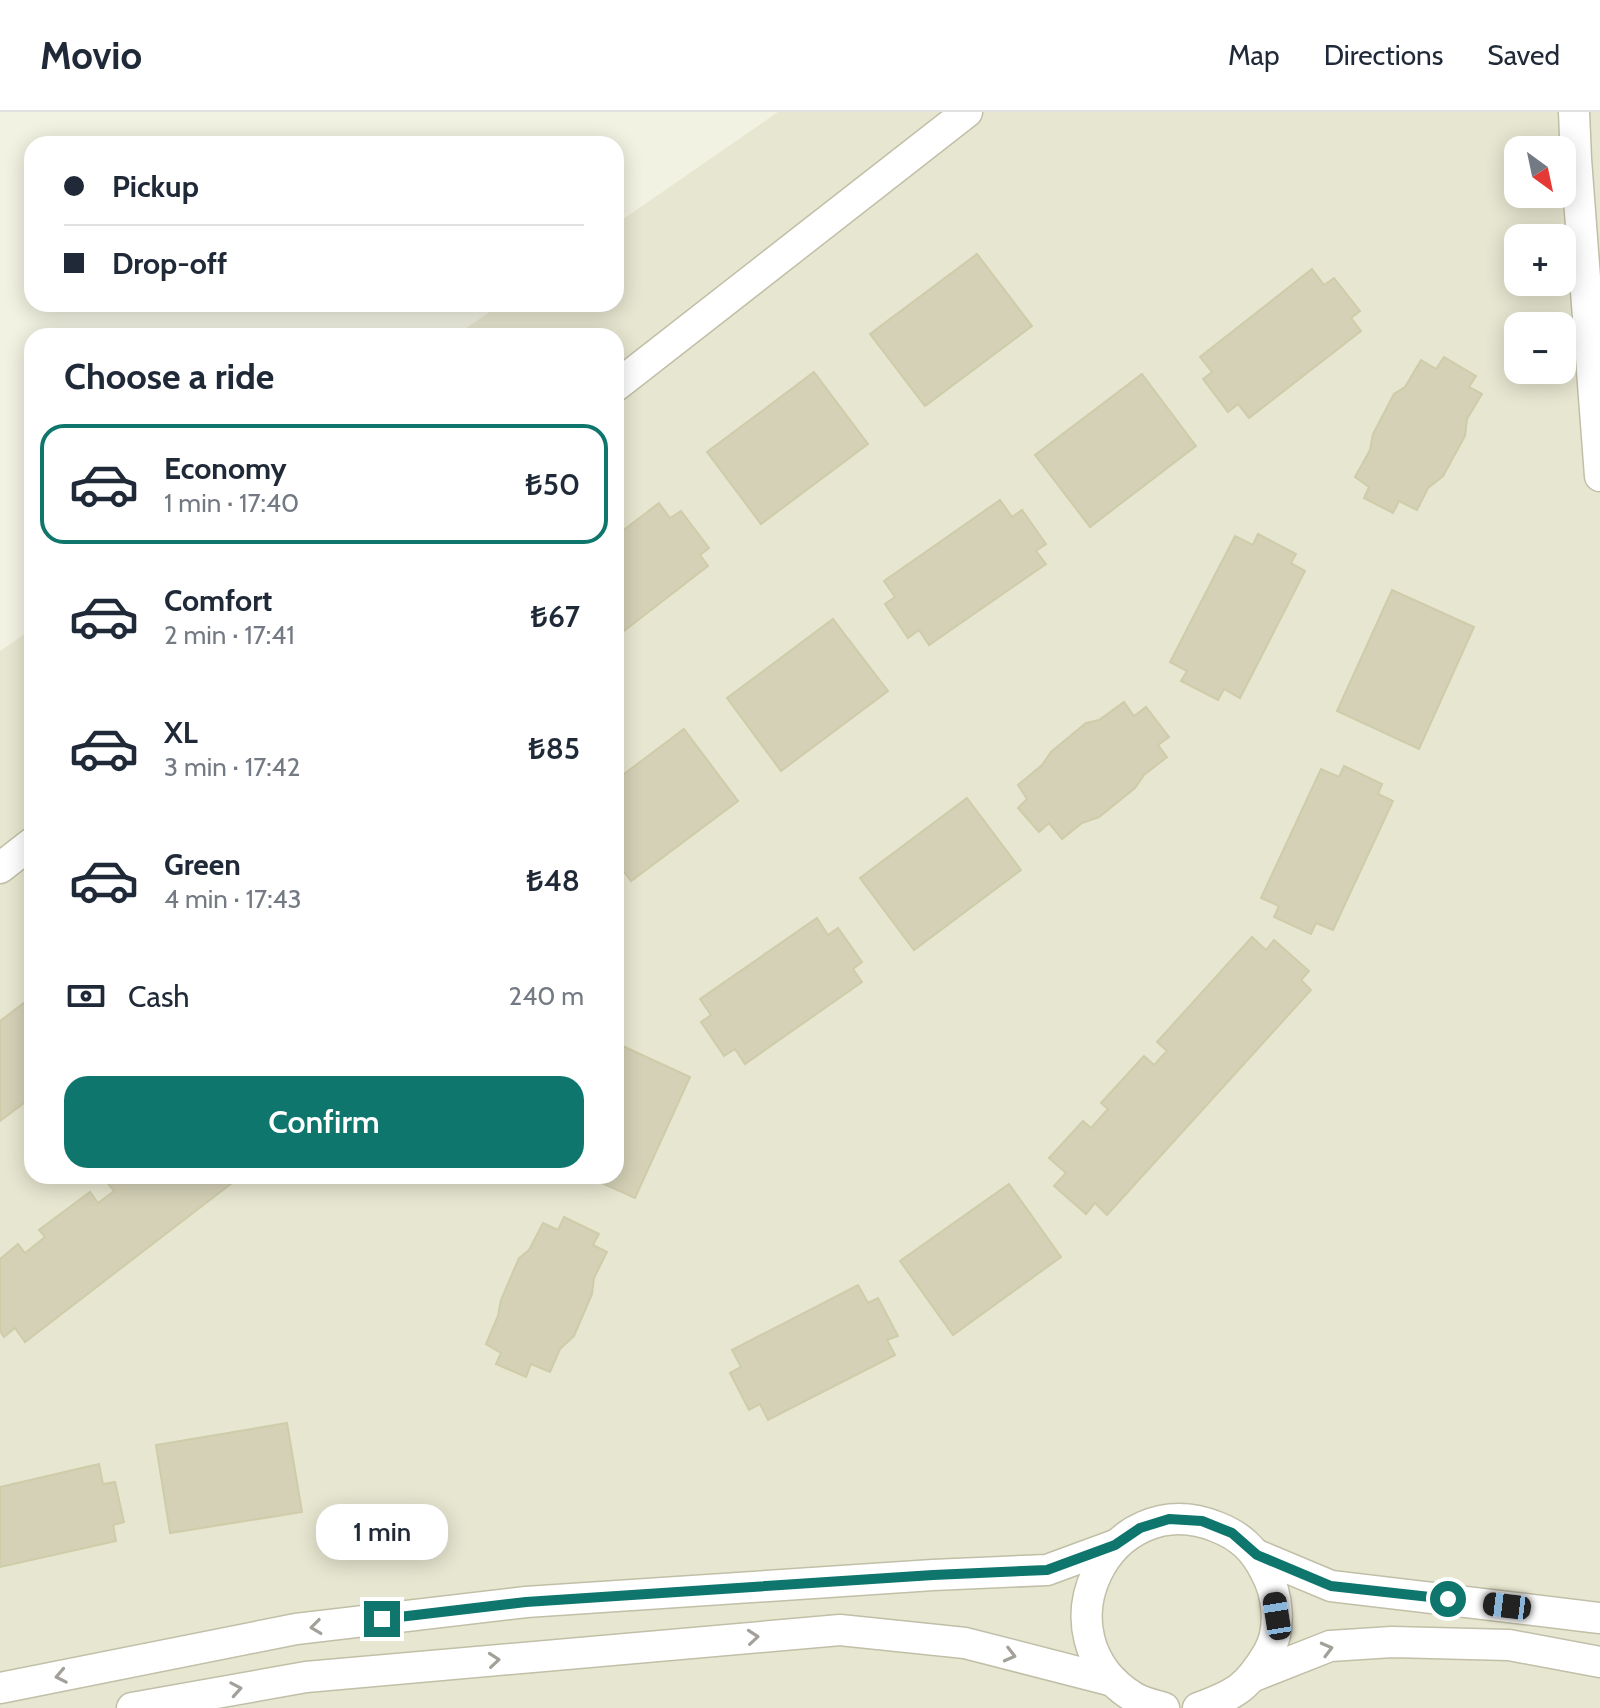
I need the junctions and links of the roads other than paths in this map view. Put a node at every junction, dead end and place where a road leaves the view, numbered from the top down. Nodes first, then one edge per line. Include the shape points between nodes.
1 (967, 112) edge
2 (1574, 112) edge
3 (624, 380) edge
4 (1600, 476) edge
5 (24, 849) edge
6 (0, 868) edge
7 (1115, 1545) junction
8 (1257, 1555) junction
9 (1600, 1618) edge
10 (1600, 1662) edge
11 (1254, 1676) junction
12 (1113, 1681) junction
13 (0, 1688) edge
14 (132, 1708) edge
15 (1164, 1708) edge
16 (1198, 1708) edge

1 - 3 street
2 - 4 street
5 - 6 street
7 - 8 street via 1140,1528 1169,1519 1202,1521 1232,1533
7 - 12 street via 1097,1569 1087,1598 1087,1628 1095,1656
7 -> 13 street via 1047,1570 526,1602 296,1629
8 - 9 street via 1331,1586
8 - 11 street via 1272,1583 1277,1616 1271,1647
11 -> 10 street via 1330,1646 1392,1642 1509,1645
11 - 16 street via 1229,1697
14 -> 12 street via 306,1677 840,1630 965,1643
12 - 15 street via 1137,1699

